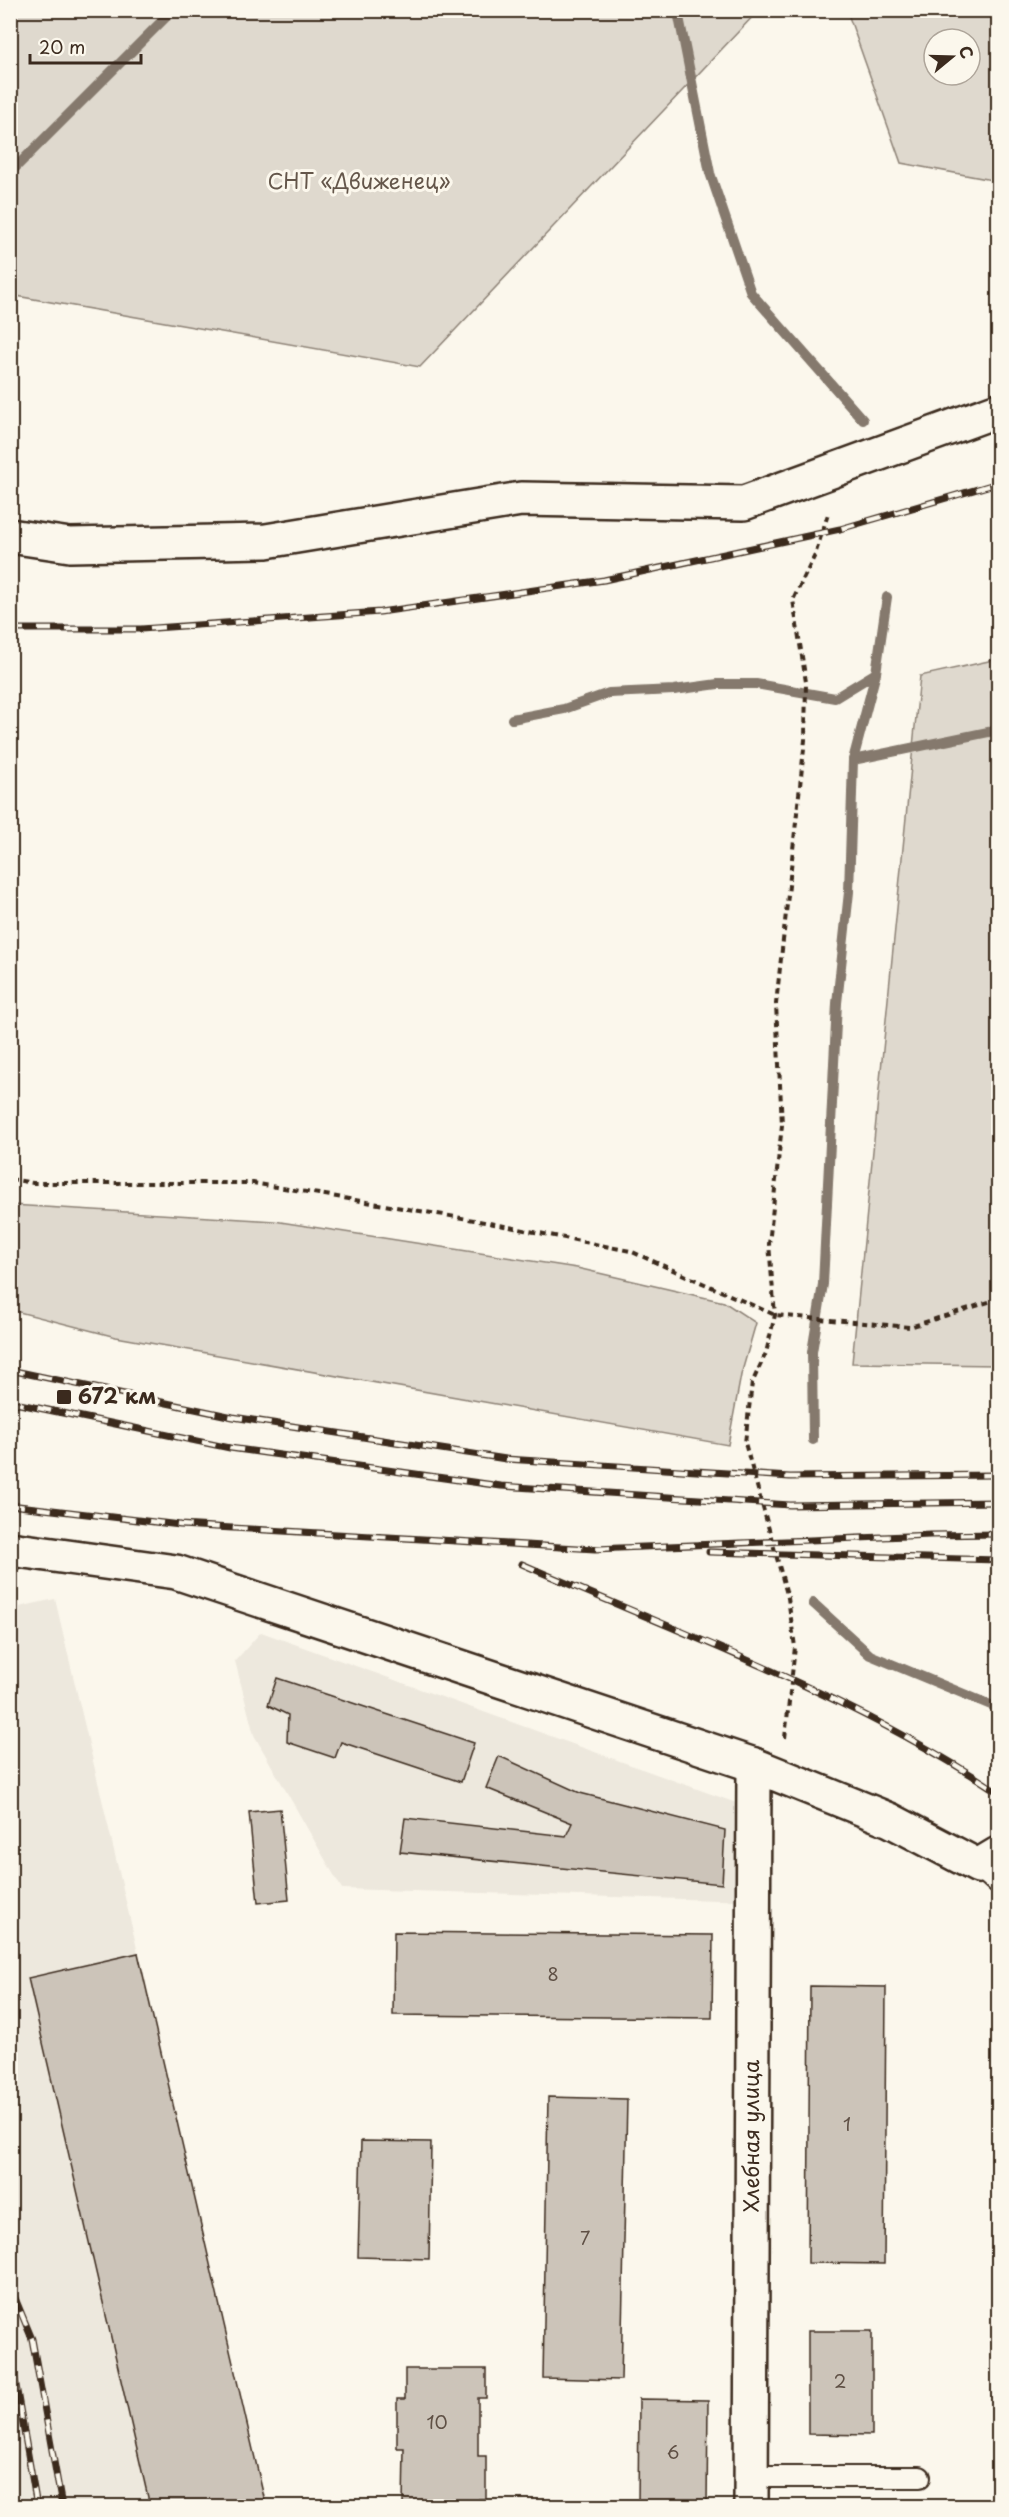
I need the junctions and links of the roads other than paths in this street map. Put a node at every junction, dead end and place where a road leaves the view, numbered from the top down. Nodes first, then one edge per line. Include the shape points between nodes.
1 (999, 410) edge
2 (10, 536) edge
3 (10, 1549) edge
4 (768, 1771) junction
5 (992, 1868) edge
6 (920, 2477) dead end
7 (751, 2492) edge

1 - 2 street via 744,503 521,499 266,541 70,545
3 - 4 street via 176,1572
4 - 5 street via 890,1820
4 - 7 street, Хлебная улица
6 - 7 lane

